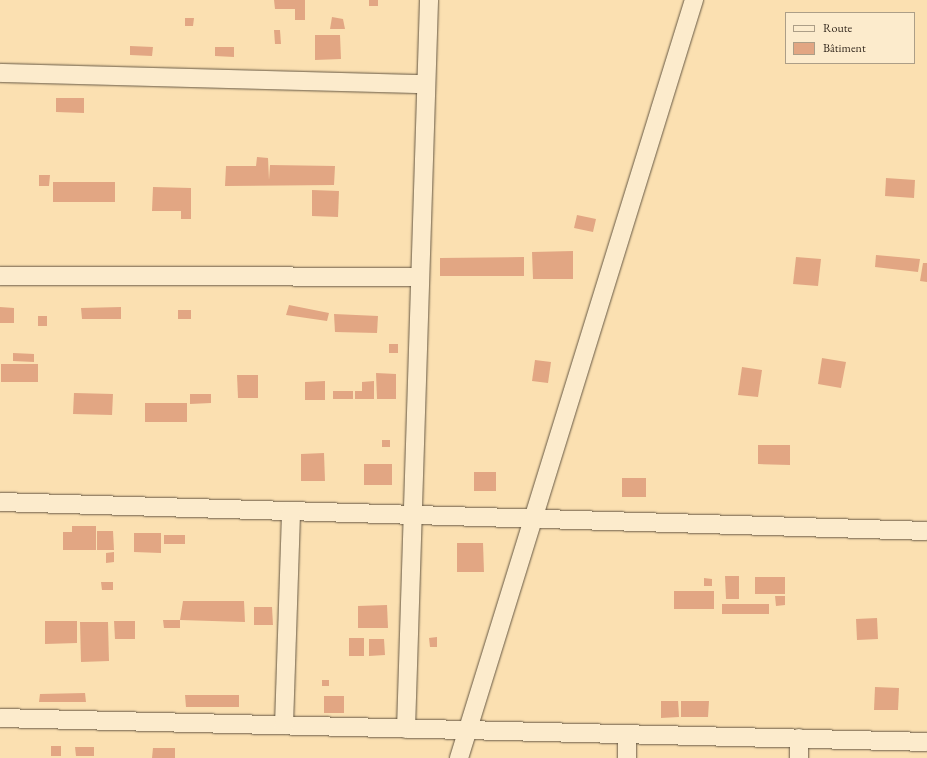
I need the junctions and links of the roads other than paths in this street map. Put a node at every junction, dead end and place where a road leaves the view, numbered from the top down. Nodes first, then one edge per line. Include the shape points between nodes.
1 (429, 0) edge
2 (694, 0) edge
3 (0, 72) edge
4 (426, 84) junction
5 (0, 276) edge
6 (420, 277) junction
7 (0, 502) edge
8 (291, 511) junction
9 (413, 515) junction
10 (534, 519) junction
11 (927, 531) edge
12 (0, 718) edge
13 (284, 725) junction
14 (406, 729) junction
15 (467, 730) junction
16 (627, 734) junction
17 (799, 738) junction
18 (927, 742) edge
19 (459, 758) edge
20 (627, 758) edge
21 (799, 758) edge

1 - 4 street
2 - 10 street
3 - 4 street
4 - 6 street
5 - 6 street
6 - 9 street
7 - 8 street
8 - 9 street
8 - 13 street
9 - 10 street
9 - 14 street
10 - 11 street
10 - 15 street
12 - 13 street
13 - 14 street
14 - 15 street
15 - 16 street
15 - 19 street
16 - 17 street
16 - 20 street
17 - 18 street
17 - 21 street

